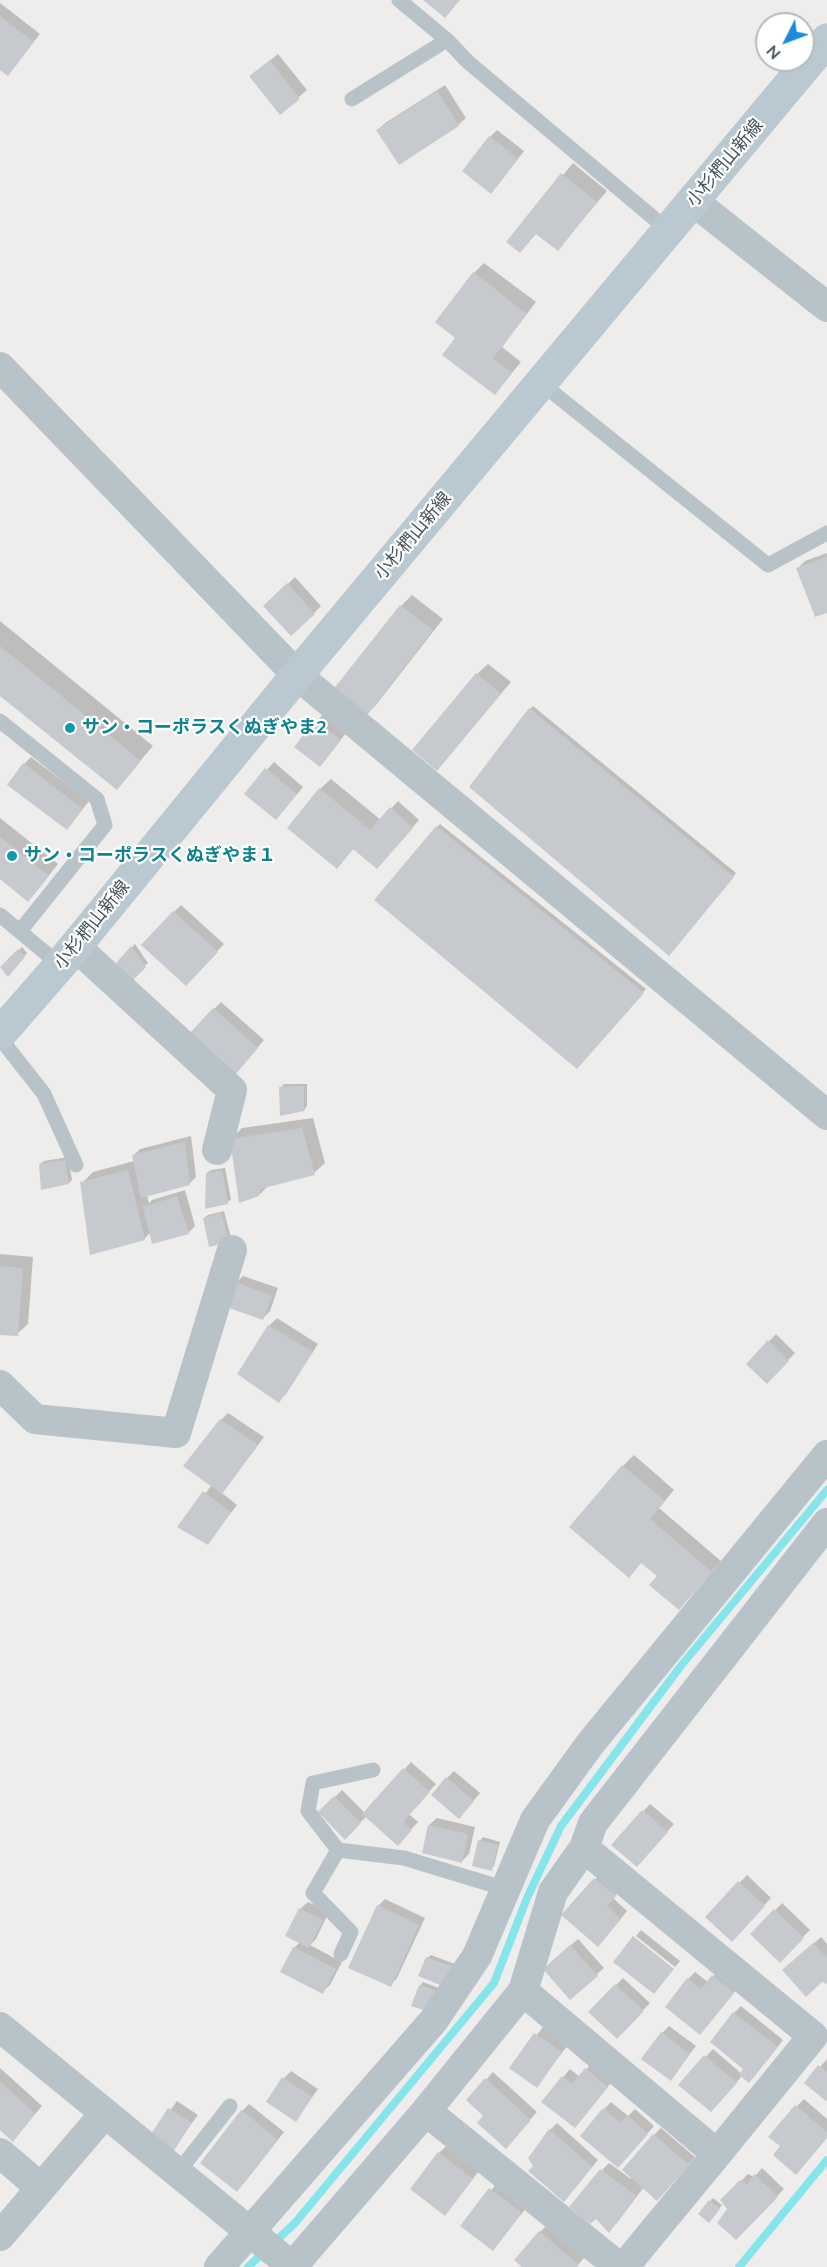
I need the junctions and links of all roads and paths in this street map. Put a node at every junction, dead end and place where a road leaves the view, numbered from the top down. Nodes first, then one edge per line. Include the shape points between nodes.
1 (399, 0) edge
2 (447, 40) junction
3 (827, 40) edge
4 (352, 99) dead end
5 (693, 201) junction
6 (669, 231) junction
7 (827, 307) edge
8 (0, 367) edge
9 (541, 383) junction
10 (827, 533) edge
11 (297, 675) junction
12 (0, 721) edge
13 (0, 915) edge
14 (20, 931) junction
15 (67, 955) junction
16 (1, 1032) edge
17 (827, 1115) edge
18 (217, 1150) dead end
19 (76, 1165) dead end
20 (232, 1250) dead end
21 (0, 1385) edge
22 (827, 1455) edge
23 (827, 1523) edge
24 (373, 1770) dead end
25 (584, 1848) junction
26 (338, 1850) junction
27 (506, 1889) junction
28 (341, 1954) dead end
29 (523, 1991) junction
30 (0, 2027) edge
31 (230, 2106) dead end
32 (426, 2111) junction
33 (105, 2113) junction
34 (0, 2153) edge
35 (717, 2154) junction
36 (178, 2172) junction
37 (41, 2188) junction
38 (250, 2232) junction
39 (0, 2236) edge
40 (219, 2267) edge
41 (292, 2267) edge
42 (619, 2267) edge
43 (624, 2267) edge

1 - 2 lane
2 - 4 lane
2 - 6 lane
3 - 5 main road, 小杉椚山新線
5 - 6 main road, 小杉椚山新線
5 - 7 street
6 - 9 main road, 小杉椚山新線
8 - 11 street
9 - 10 lane via 768,565
9 - 11 main road, 小杉椚山新線
11 - 15 main road, 小杉椚山新線
11 - 17 street
12 - 14 lane via 97,799 105,825
13 - 14 lane
14 - 15 lane
15 - 16 main road, 小杉椚山新線
15 - 18 street via 232,1090
16 - 19 lane via 44,1094
20 - 21 street via 176,1433 35,1419
22 - 27 street via 590,1744 535,1820
23 - 25 street via 593,1823
24 - 26 lane via 313,1783 308,1811
25 - 29 street via 553,1892
25 - 35 street via 813,2036
26 - 27 lane via 404,1858
26 - 28 lane via 313,1893 351,1932
27 - 38 street via 477,1956 434,2020
29 - 32 street
29 - 35 street
30 - 33 street
31 - 36 lane
32 - 41 street
32 - 42 street
33 - 36 street
33 - 37 street
34 - 37 street
35 - 43 street
36 - 38 street
37 - 39 street
38 - 40 street
38 - 41 street

